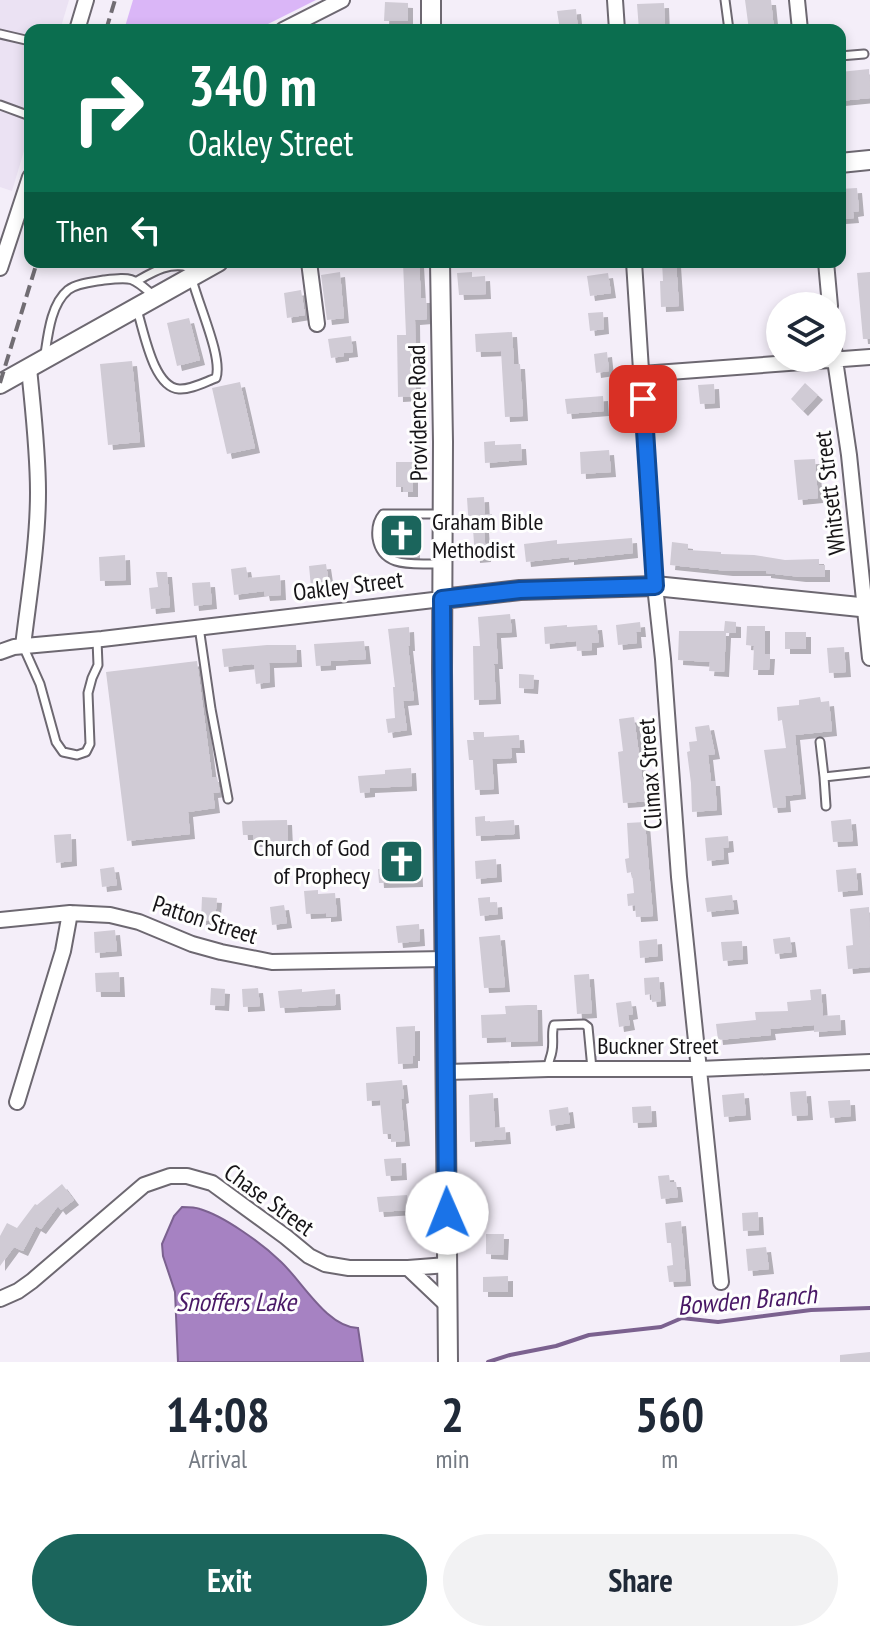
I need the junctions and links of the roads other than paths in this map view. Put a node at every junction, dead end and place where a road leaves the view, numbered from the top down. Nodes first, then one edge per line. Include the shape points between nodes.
1 (86, 0) edge
2 (342, 0) edge
3 (431, 0) edge
4 (615, 0) edge
5 (725, 0) edge
6 (797, 0) edge
7 (79, 24) edge
8 (295, 24) edge
9 (431, 24) edge
10 (617, 24) edge
11 (728, 24) edge
12 (799, 24) edge
13 (0, 34) edge
14 (24, 40) edge
15 (864, 54) dead end
16 (846, 56) edge
17 (0, 105) edge
18 (24, 114) edge
19 (870, 160) edge
20 (846, 162) edge
21 (24, 190) edge
22 (5, 232) edge
23 (0, 268) edge
24 (166, 268) edge
25 (310, 268) edge
26 (440, 268) edge
27 (634, 268) edge
28 (827, 268) edge
29 (189, 269) edge
30 (137, 281) junction
31 (829, 292) edge
32 (156, 297) junction
33 (137, 308) junction
34 (317, 324) dead end
35 (870, 357) edge
36 (846, 359) edge
37 (37, 364) junction
38 (766, 365) edge
39 (837, 372) edge
40 (642, 374) junction
41 (0, 384) edge
42 (443, 514) junction
43 (443, 564) junction
44 (655, 586) junction
45 (442, 599) junction
46 (867, 608) edge
47 (199, 627) junction
48 (97, 640) junction
49 (23, 646) junction
50 (0, 652) edge
51 (870, 658) edge
52 (820, 742) dead end
53 (870, 772) edge
54 (824, 777) junction
55 (228, 799) dead end
56 (826, 806) dead end
57 (70, 913) junction
58 (0, 920) edge
59 (445, 959) junction
60 (870, 1062) edge
61 (548, 1069) junction
62 (592, 1069) junction
63 (699, 1069) junction
64 (447, 1072) junction
65 (17, 1102) dead end
66 (447, 1265) junction
67 (408, 1268) junction
68 (721, 1282) dead end
69 (0, 1299) edge
70 (448, 1306) junction
71 (448, 1362) edge

1 - 7 street
2 - 8 street
3 - 9 street
4 - 10 street
5 - 11 lane
6 - 12 street
13 - 14 lane
15 - 16 lane
17 - 18 lane
19 - 20 street
21 - 22 street
22 - 23 street
24 - 30 lane
25 - 34 street
26 - 42 street, Providence Road
27 - 40 street, Climax Street
28 - 31 street
29 - 32 street
29 - 33 lane via 211,338 216,378 180,389 166,384 157,373
30 - 32 lane
30 - 37 lane via 92,282 66,291
32 - 33 street
33 - 37 street
35 - 36 street
37 - 41 street
37 - 49 street via 37,527
38 - 40 street
39 - 46 street, Whitsett Street
40 - 44 street, Climax Street
42 - 43 street, Providence Road
42 - 43 lane via 383,514 376,531 379,547 391,561
43 - 45 street, Providence Road
44 - 45 street, Oakley Street via 520,590
44 - 46 street, Oakley Street
44 - 63 street, Climax Street
45 - 47 street, Oakley Street
45 - 59 street, Providence Road
46 - 51 street, Whitsett Street
47 - 48 street, Oakley Street
47 - 55 lane
48 - 49 street, Oakley Street
48 - 49 lane via 98,665 88,693 90,744 77,755 63,752 56,742
49 - 50 street, Oakley Street
52 - 54 lane
53 - 54 lane
54 - 56 lane
57 - 58 street, Patton Street
57 - 59 street, Patton Street via 125,917 192,944 272,962
57 - 65 street
59 - 64 street, Providence Road
60 - 63 street, Buckner Street
61 - 62 street, Buckner Street
61 - 62 lane via 554,1025 584,1024
61 - 64 street, Buckner Street
62 - 63 street, Buckner Street
63 - 68 street, Climax Street
64 - 66 street, Providence Road
66 - 67 street, Chase Street
66 - 70 street, Providence Road
67 - 69 street, Chase Street via 325,1264 212,1183 170,1176 144,1185 32,1281
67 - 70 street
70 - 71 street, Providence Road

